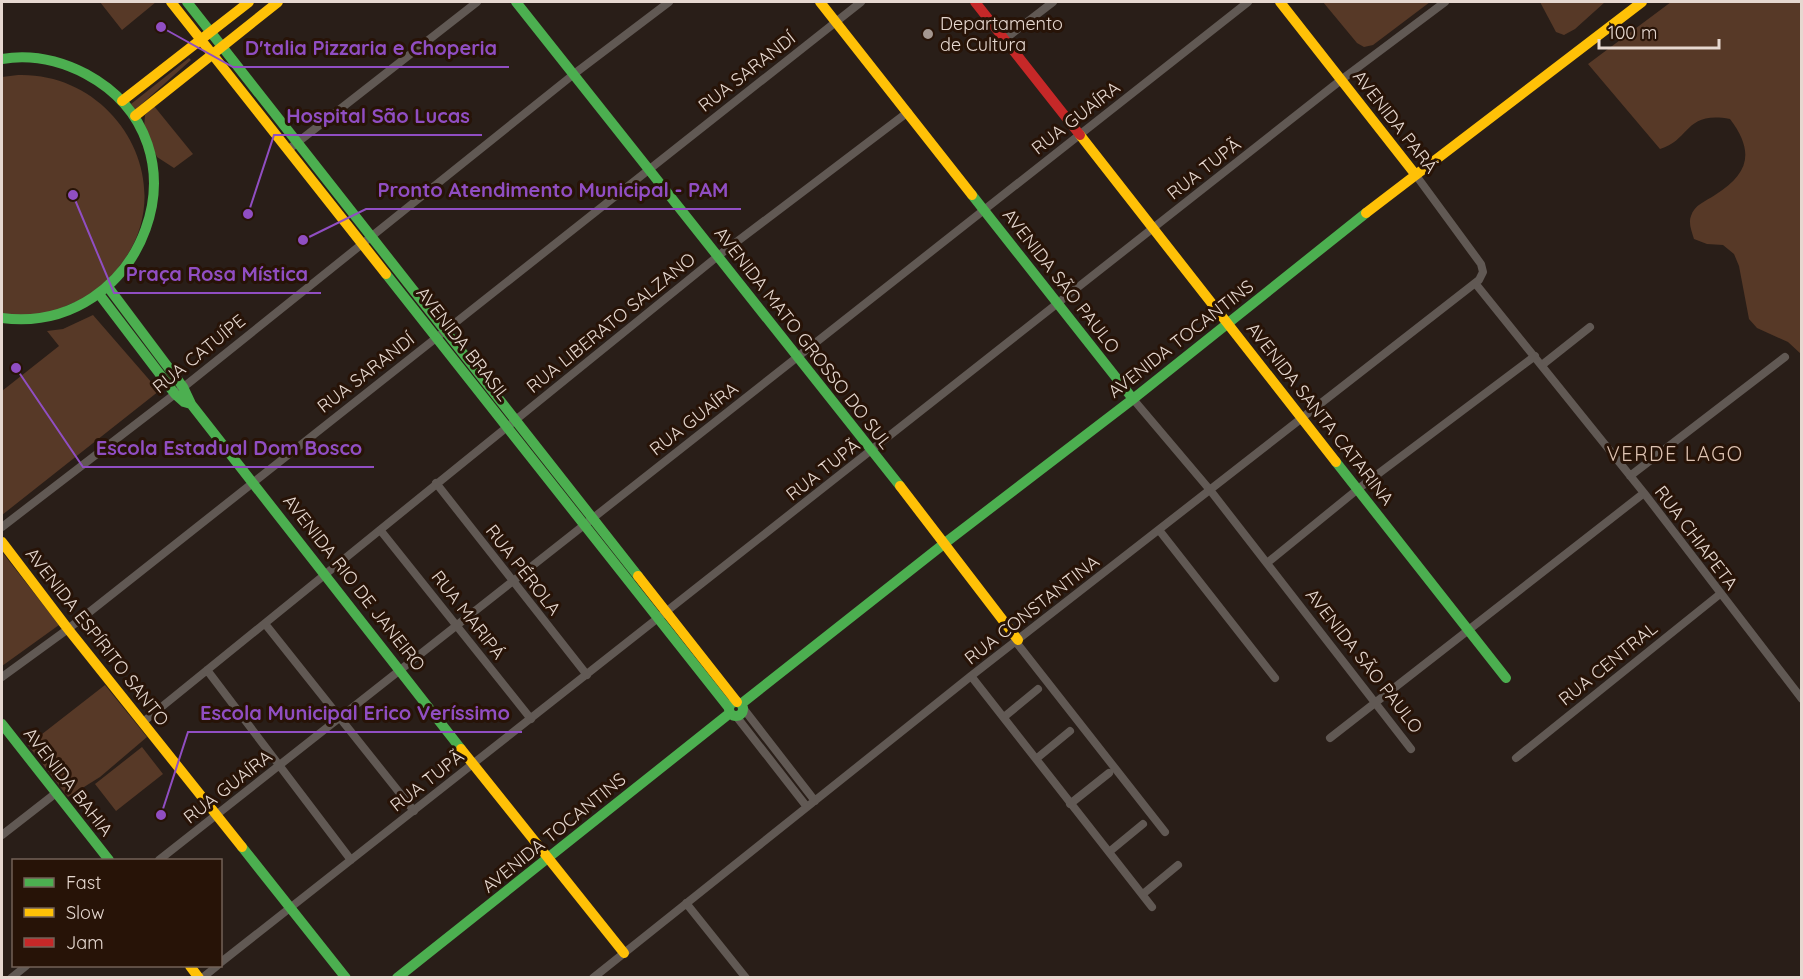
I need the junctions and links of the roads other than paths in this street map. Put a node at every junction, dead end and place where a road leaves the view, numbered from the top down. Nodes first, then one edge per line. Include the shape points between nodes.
1 (171, 2) edge
2 (187, 2) edge
3 (249, 2) edge
4 (278, 2) edge
5 (477, 2) edge
6 (516, 2) edge
7 (669, 2) edge
8 (820, 2) edge
9 (861, 2) edge
10 (975, 2) edge
11 (1053, 2) edge
12 (1248, 2) edge
13 (1280, 2) edge
14 (1445, 2) edge
15 (1642, 2) edge
16 (836, 21) junction
17 (206, 36) junction
18 (1005, 39) junction
19 (221, 46) junction
20 (212, 53) junction
21 (2, 59) edge
22 (574, 74) junction
23 (1341, 80) junction
24 (122, 101) junction
25 (908, 112) junction
26 (135, 117) junction
27 (1079, 134) junction
28 (293, 146) junction
29 (649, 169) junction
30 (1415, 174) junction
31 (984, 209) junction
32 (1152, 229) junction
33 (366, 239) junction
34 (718, 256) junction
35 (1476, 283) junction
36 (108, 287) junction
37 (99, 294) junction
38 (1057, 304) junction
39 (2, 318) edge
40 (1227, 324) junction
41 (1590, 327) dead end
42 (441, 334) junction
43 (1535, 356) junction
44 (798, 357) junction
45 (1785, 357) dead end
46 (1542, 364) junction
47 (179, 391) junction
48 (1133, 399) junction
49 (1303, 418) junction
50 (511, 423) junction
51 (871, 451) junction
52 (1630, 476) junction
53 (253, 482) junction
54 (436, 483) junction
55 (1358, 489) junction
56 (1210, 490) junction
57 (1644, 493) junction
58 (589, 521) junction
59 (2, 527) edge
60 (1159, 530) junction
61 (381, 531) junction
62 (2, 542) edge
63 (945, 543) junction
64 (1267, 563) junction
65 (326, 573) junction
66 (513, 581) junction
67 (1720, 594) junction
68 (662, 615) junction
69 (266, 625) junction
70 (457, 625) junction
71 (68, 629) junction
72 (1468, 630) junction
73 (1017, 641) junction
74 (207, 670) junction
75 (401, 670) junction
76 (587, 675) junction
77 (971, 676) junction
78 (2, 677) edge
79 (1275, 678) dead end
80 (1506, 678) dead end
81 (1038, 689) dead end
82 (1802, 699) edge
83 (1375, 703) junction
84 (736, 709) junction
85 (340, 717) junction
86 (1004, 717) junction
87 (531, 719) junction
88 (143, 723) junction
89 (2, 724) edge
90 (1070, 731) dead end
91 (1330, 738) dead end
92 (1411, 749) dead end
93 (1516, 758) dead end
94 (1036, 759) junction
95 (474, 764) junction
96 (279, 765) junction
97 (1109, 773) dead end
98 (56, 792) junction
99 (815, 801) junction
100 (1070, 804) junction
101 (807, 807) junction
102 (414, 811) junction
103 (217, 815) junction
104 (1143, 824) dead end
105 (1166, 832) dead end
106 (2, 835) edge
107 (1109, 852) junction
108 (107, 859) edge
109 (162, 859) edge
110 (548, 859) junction
111 (351, 860) junction
112 (1178, 866) dead end
113 (1143, 894) junction
114 (686, 903) junction
115 (289, 907) junction
116 (1152, 907) dead end
117 (624, 953) junction
118 (222, 962) edge
119 (25, 967) edge
120 (215, 967) edge
121 (11, 978) edge
122 (201, 978) edge
123 (346, 978) edge
124 (397, 978) edge
125 (593, 978) edge
126 (746, 978) edge

1 - 17 street, AVENIDA BRASIL
2 - 17 street, AVENIDA BRASIL
3 - 17 street
4 - 19 street
5 - 28 street
6 - 22 street, AVENIDA MATO GROSSO DO SUL
7 - 22 street, RUA CATUÍPE
8 - 16 street, AVENIDA SÃO PAULO
9 - 16 street, RUA SARANDÍ
10 - 18 street, AVENIDA SANTA CATARINA
11 - 18 street
12 - 27 street, RUA GUAÍRA
13 - 23 street, AVENIDA PARÁ
14 - 23 street, RUA TUPÃ
15 - 30 street, AVENIDA TOCANTINS
16 - 25 street, AVENIDA SÃO PAULO
16 - 29 street, RUA SARANDÍ
17 - 19 street, AVENIDA BRASIL
17 - 20 street, AVENIDA BRASIL
17 - 24 street
18 - 27 street, AVENIDA SANTA CATARINA
19 - 20 street
19 - 28 street, AVENIDA BRASIL
20 - 26 street
20 - 28 street, AVENIDA BRASIL
21 - 24 street via 41,59 69,66 99,81
22 - 29 street, AVENIDA MATO GROSSO DO SUL
22 - 33 street, RUA CATUÍPE
23 - 30 street, AVENIDA PARÁ
23 - 32 street, RUA TUPÃ
24 - 26 street
25 - 31 street, AVENIDA SÃO PAULO
25 - 34 street, RUA LIBERATO SALZANO
26 - 36 street via 150,154 154,199 144,239
27 - 31 street, RUA GUAÍRA
27 - 32 street, AVENIDA SANTA CATARINA
28 - 33 street, AVENIDA BRASIL
29 - 34 street, AVENIDA MATO GROSSO DO SUL
29 - 42 street, RUA SARANDÍ
30 - 35 street, AVENIDA PARÁ via 1481,264 1483,274
30 - 40 street, AVENIDA TOCANTINS
31 - 38 street, AVENIDA SÃO PAULO
31 - 44 street, RUA GUAÍRA
32 - 38 street, RUA TUPÃ
32 - 40 street, AVENIDA SANTA CATARINA
33 - 42 street, AVENIDA BRASIL
33 - 47 street, RUA CATUÍPE
34 - 44 street, AVENIDA MATO GROSSO DO SUL
34 - 50 street, RUA LIBERATO SALZANO
35 - 43 street, RUA CHIAPETA
35 - 49 street, RUA CONSTANTINA
36 - 37 street
36 - 47 street
37 - 39 street via 44,319
37 - 47 street
38 - 48 street, AVENIDA SÃO PAULO
38 - 51 street, RUA TUPÃ
40 - 48 street, AVENIDA TOCANTINS
40 - 49 street, AVENIDA SANTA CATARINA
41 - 46 street
42 - 50 street, AVENIDA BRASIL
42 - 53 street, RUA SARANDÍ
43 - 46 street, RUA CHIAPETA
43 - 55 street
44 - 51 street, AVENIDA MATO GROSSO DO SUL
44 - 58 street, RUA GUAÍRA
45 - 52 street
46 - 52 street, RUA CHIAPETA
47 - 53 street, AVENIDA RIO DE JANEIRO via 184,402 191,404
47 - 59 street, RUA CATUÍPE
48 - 56 street, AVENIDA SÃO PAULO
48 - 63 street, AVENIDA TOCANTINS
49 - 55 street, AVENIDA SANTA CATARINA
49 - 56 street, RUA CONSTANTINA
50 - 54 street, RUA LIBERATO SALZANO
50 - 58 street, AVENIDA BRASIL
51 - 63 street, AVENIDA MATO GROSSO DO SUL
51 - 68 street, RUA TUPÃ
52 - 57 street, RUA CHIAPETA
53 - 65 street, AVENIDA RIO DE JANEIRO
53 - 71 street, RUA SARANDÍ
54 - 61 street, RUA LIBERATO SALZANO
54 - 66 street, RUA PÉROLA
55 - 64 street
55 - 72 street, AVENIDA SANTA CATARINA
56 - 60 street, RUA CONSTANTINA
56 - 64 street, AVENIDA SÃO PAULO
57 - 67 street, RUA CHIAPETA
57 - 72 street
58 - 66 street, RUA GUAÍRA
58 - 68 street, AVENIDA BRASIL
60 - 73 street, RUA CONSTANTINA
60 - 79 street
61 - 65 street, RUA LIBERATO SALZANO
61 - 70 street, RUA MARIPÁ
62 - 71 street, AVENIDA ESPÍRITO SANTO
63 - 73 street, AVENIDA MATO GROSSO DO SUL
63 - 84 street, AVENIDA TOCANTINS
64 - 83 street, AVENIDA SÃO PAULO
65 - 69 street, RUA LIBERATO SALZANO
65 - 75 street, AVENIDA RIO DE JANEIRO
66 - 70 street, RUA GUAÍRA
66 - 76 street, RUA PÉROLA
67 - 82 street, RUA CHIAPETA
67 - 93 street, RUA CENTRAL
68 - 76 street, RUA TUPÃ
68 - 84 street, AVENIDA BRASIL
69 - 74 street, RUA LIBERATO SALZANO
69 - 85 street
70 - 75 street, RUA GUAÍRA
70 - 87 street, RUA MARIPÁ
71 - 78 street, RUA SARANDÍ
71 - 88 street, AVENIDA ESPÍRITO SANTO
72 - 80 street, AVENIDA SANTA CATARINA
72 - 83 street
73 - 77 street, RUA CONSTANTINA
73 - 105 street
74 - 88 street, RUA LIBERATO SALZANO
74 - 96 street
75 - 85 street, RUA GUAÍRA
75 - 95 street, AVENIDA RIO DE JANEIRO
76 - 87 street, RUA TUPÃ
77 - 86 street
77 - 99 street, RUA CONSTANTINA
81 - 86 street
83 - 91 street
83 - 92 street, AVENIDA SÃO PAULO
84 - 99 street, AVENIDA BRASIL
84 - 101 street, AVENIDA BRASIL
84 - 110 street, AVENIDA TOCANTINS
85 - 96 street, RUA GUAÍRA
85 - 102 street
86 - 94 street
87 - 95 street, RUA TUPÃ
88 - 103 street, AVENIDA ESPÍRITO SANTO
89 - 98 street, AVENIDA BAHIA
90 - 94 street
94 - 100 street
95 - 102 street, RUA TUPÃ
95 - 110 street, AVENIDA RIO DE JANEIRO
96 - 103 street, RUA GUAÍRA
96 - 111 street
97 - 100 street
98 - 106 street
98 - 108 street, AVENIDA BAHIA
99 - 101 street, RUA CONSTANTINA
100 - 107 street
101 - 114 street, RUA CONSTANTINA
102 - 111 street, RUA TUPÃ
103 - 109 street, RUA GUAÍRA
103 - 115 street, AVENIDA ESPÍRITO SANTO
104 - 107 street
107 - 113 street
110 - 117 street, AVENIDA RIO DE JANEIRO
110 - 124 street, AVENIDA TOCANTINS
111 - 115 street, RUA TUPÃ
112 - 113 street
113 - 116 street
114 - 117 street, RUA CONSTANTINA
114 - 126 street
115 - 118 street, RUA TUPÃ
115 - 123 street, AVENIDA ESPÍRITO SANTO
117 - 125 street, RUA CONSTANTINA
119 - 121 street
120 - 122 street, RUA TUPÃ

